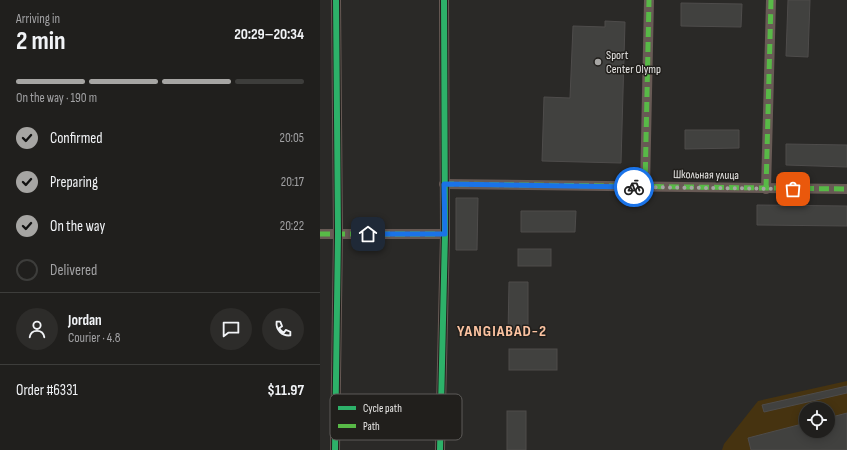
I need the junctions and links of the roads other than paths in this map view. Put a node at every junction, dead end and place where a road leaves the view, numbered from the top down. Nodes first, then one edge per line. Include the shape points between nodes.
1 (336, 0) edge
2 (444, 0) edge
3 (649, 0) edge
4 (771, 0) edge
5 (444, 184) junction
6 (645, 187) junction
7 (766, 189) junction
8 (847, 189) edge
9 (320, 234) edge
10 (338, 234) junction
11 (445, 234) junction
12 (336, 394) edge
13 (441, 394) edge
14 (335, 440) edge
15 (440, 440) edge
16 (335, 450) edge
17 (440, 450) edge

1 - 10 street
2 - 5 street
3 - 6 street
4 - 7 street
5 - 6 street, Школьная улица
5 - 11 street
6 - 7 street, Школьная улица
7 - 8 street, Школьная улица
9 - 10 street
10 - 11 street
10 - 12 street
11 - 13 street
14 - 16 street
15 - 17 street

